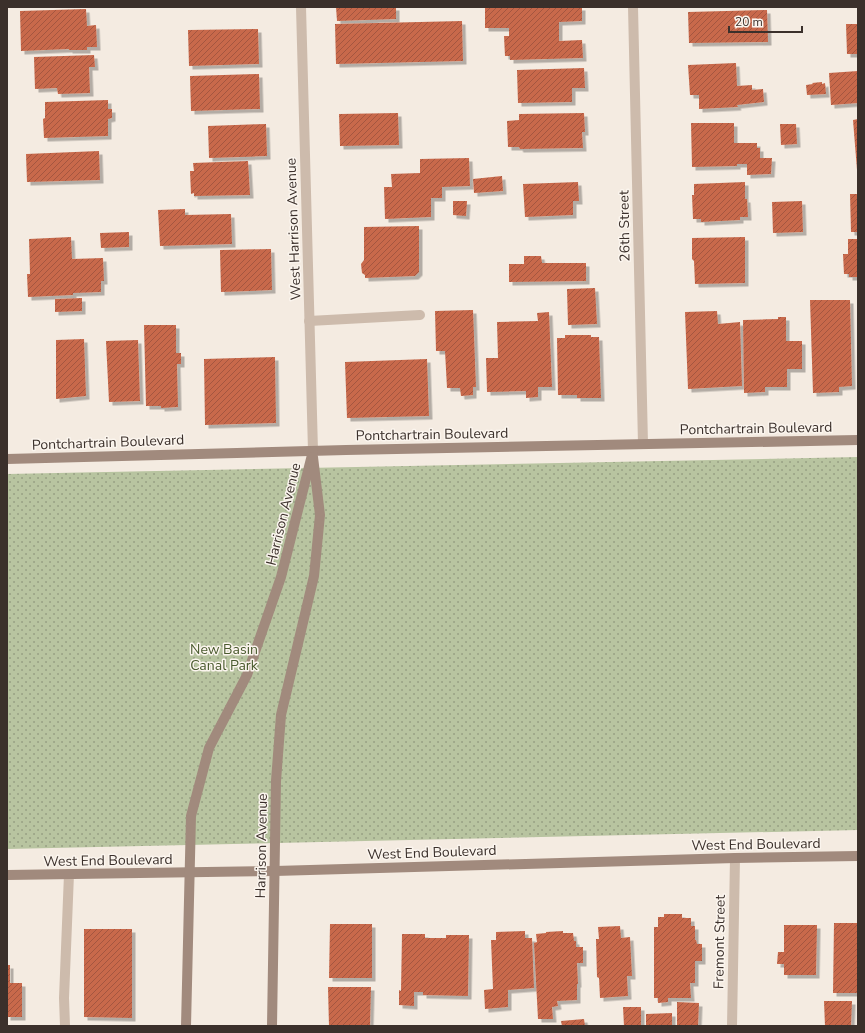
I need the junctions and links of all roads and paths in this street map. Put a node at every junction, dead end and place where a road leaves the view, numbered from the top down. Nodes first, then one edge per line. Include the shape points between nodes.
1 (301, 7) edge
2 (633, 7) edge
3 (420, 315) dead end
4 (309, 322) junction
5 (858, 440) edge
6 (643, 444) junction
7 (313, 451) junction
8 (7, 459) edge
9 (858, 856) edge
10 (735, 858) junction
11 (275, 871) junction
12 (189, 872) junction
13 (69, 874) junction
14 (7, 875) edge
15 (64, 1026) edge
16 (186, 1026) edge
17 (272, 1026) edge
18 (732, 1026) edge

1 - 4 street, West Harrison Avenue
2 - 6 street, 26th Street
3 - 4 street
4 - 7 street, West Harrison Avenue
5 - 6 main road, Pontchartrain Boulevard
6 - 7 main road, Pontchartrain Boulevard
7 - 8 main road, Pontchartrain Boulevard
7 - 11 main road, Harrison Avenue via 320,515 314,576 281,715 276,781
7 - 12 main road, Harrison Avenue via 281,577 247,675 209,748 191,816
9 - 10 main road, West End Boulevard
10 - 11 main road, West End Boulevard
10 - 18 street, Fremont Street
11 - 12 main road, West End Boulevard
11 - 17 main road, Harrison Avenue
12 - 13 main road, West End Boulevard
12 - 16 main road, Harrison Avenue
13 - 14 main road, West End Boulevard
13 - 15 street

